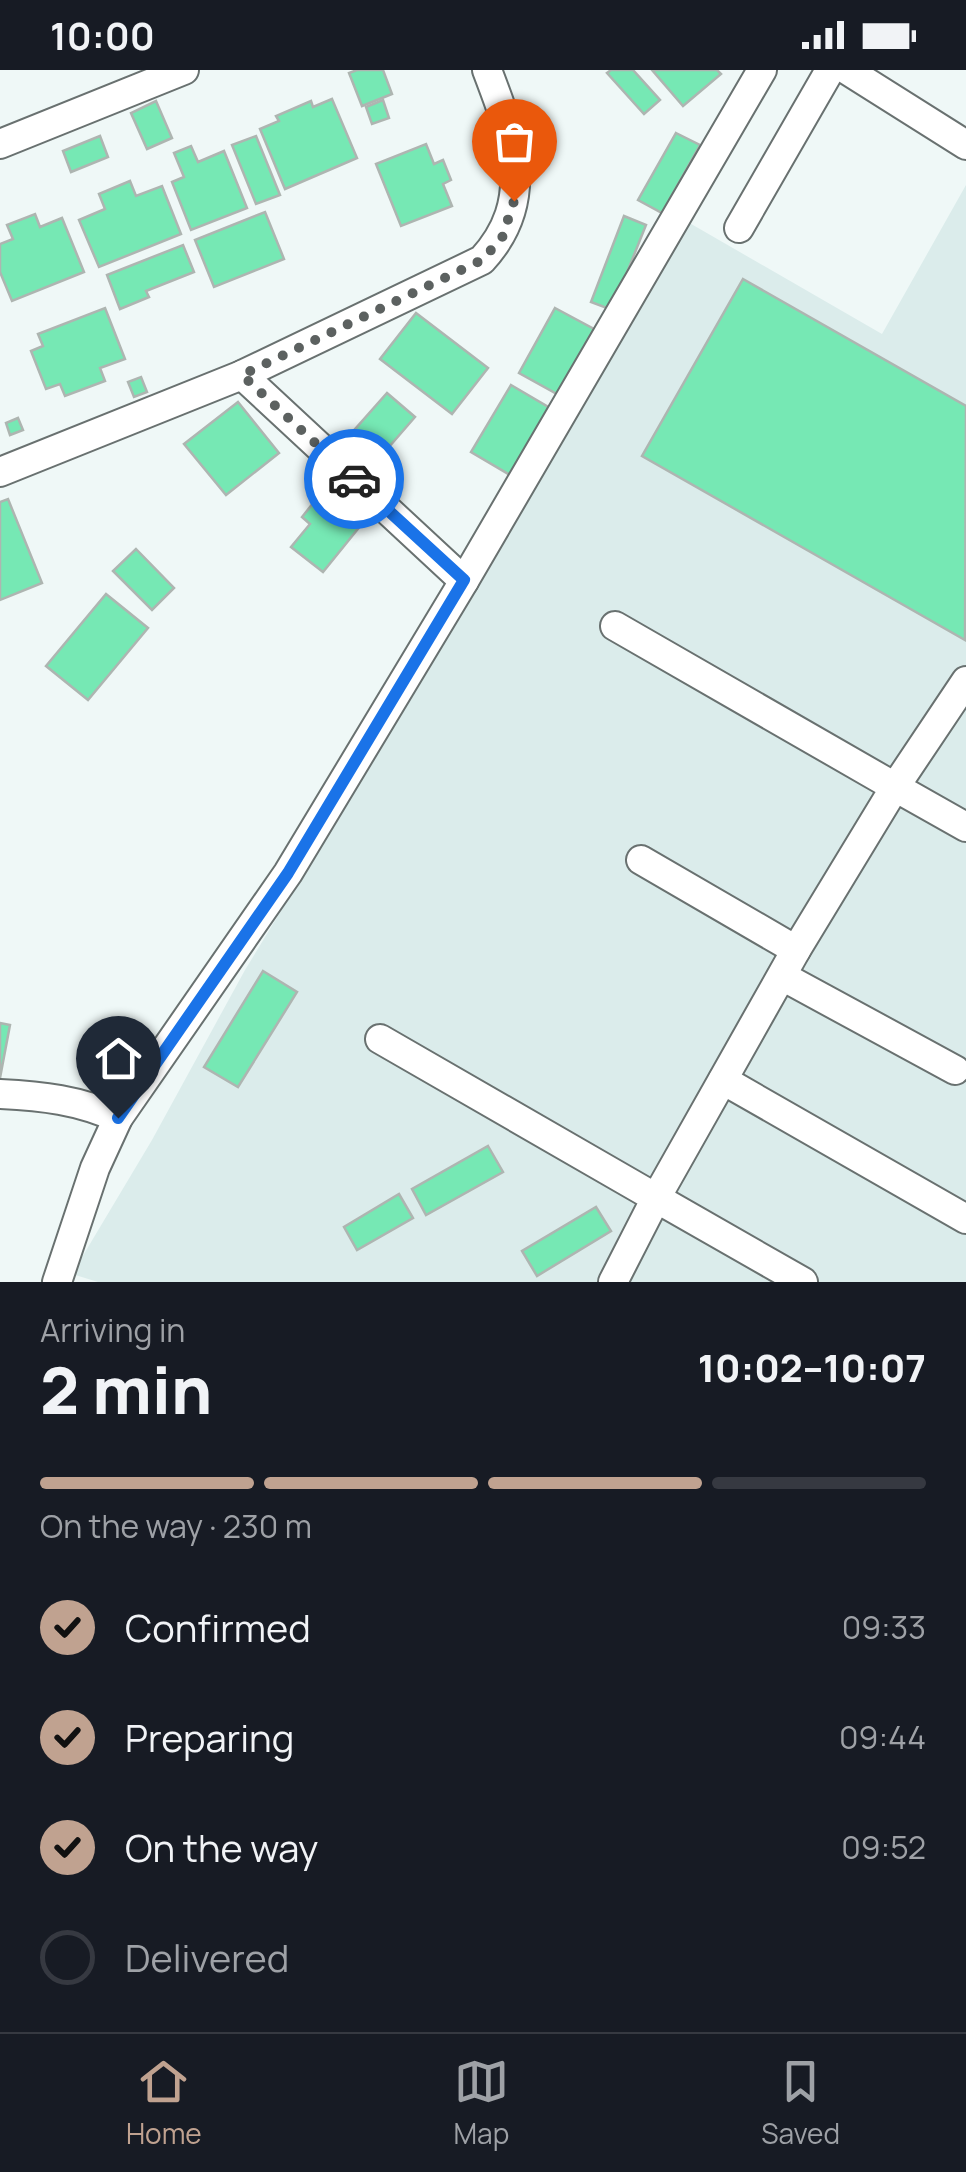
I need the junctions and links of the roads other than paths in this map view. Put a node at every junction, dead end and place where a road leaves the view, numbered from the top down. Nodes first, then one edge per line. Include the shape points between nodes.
1 (184, 70) edge
2 (487, 70) edge
3 (762, 70) edge
4 (830, 70) edge
5 (846, 70) edge
6 (0, 144) edge
7 (966, 145) edge
8 (739, 228) dead end
9 (242, 375) junction
10 (0, 472) edge
11 (464, 580) junction
12 (615, 626) dead end
13 (966, 681) edge
14 (895, 788) junction
15 (966, 827) edge
16 (641, 860) dead end
17 (796, 950) junction
18 (782, 976) junction
19 (380, 1039) dead end
20 (955, 1070) dead end
21 (723, 1080) junction
22 (0, 1094) edge
23 (118, 1118) junction
24 (656, 1198) junction
25 (966, 1220) edge
26 (57, 1282) edge
27 (613, 1282) edge
28 (803, 1282) edge

1 - 6 street
2 - 9 street via 516,168 502,238 482,260
3 - 11 street
4 - 8 street
5 - 7 street
9 - 10 street
9 - 11 street
11 - 23 street via 288,873
12 - 14 street
13 - 14 street
14 - 15 street
14 - 17 street
16 - 17 street
17 - 18 street
18 - 20 street
18 - 21 street
19 - 24 street
21 - 24 street
21 - 25 street
22 - 23 street via 62,1098
23 - 26 street
24 - 27 street
24 - 28 street

